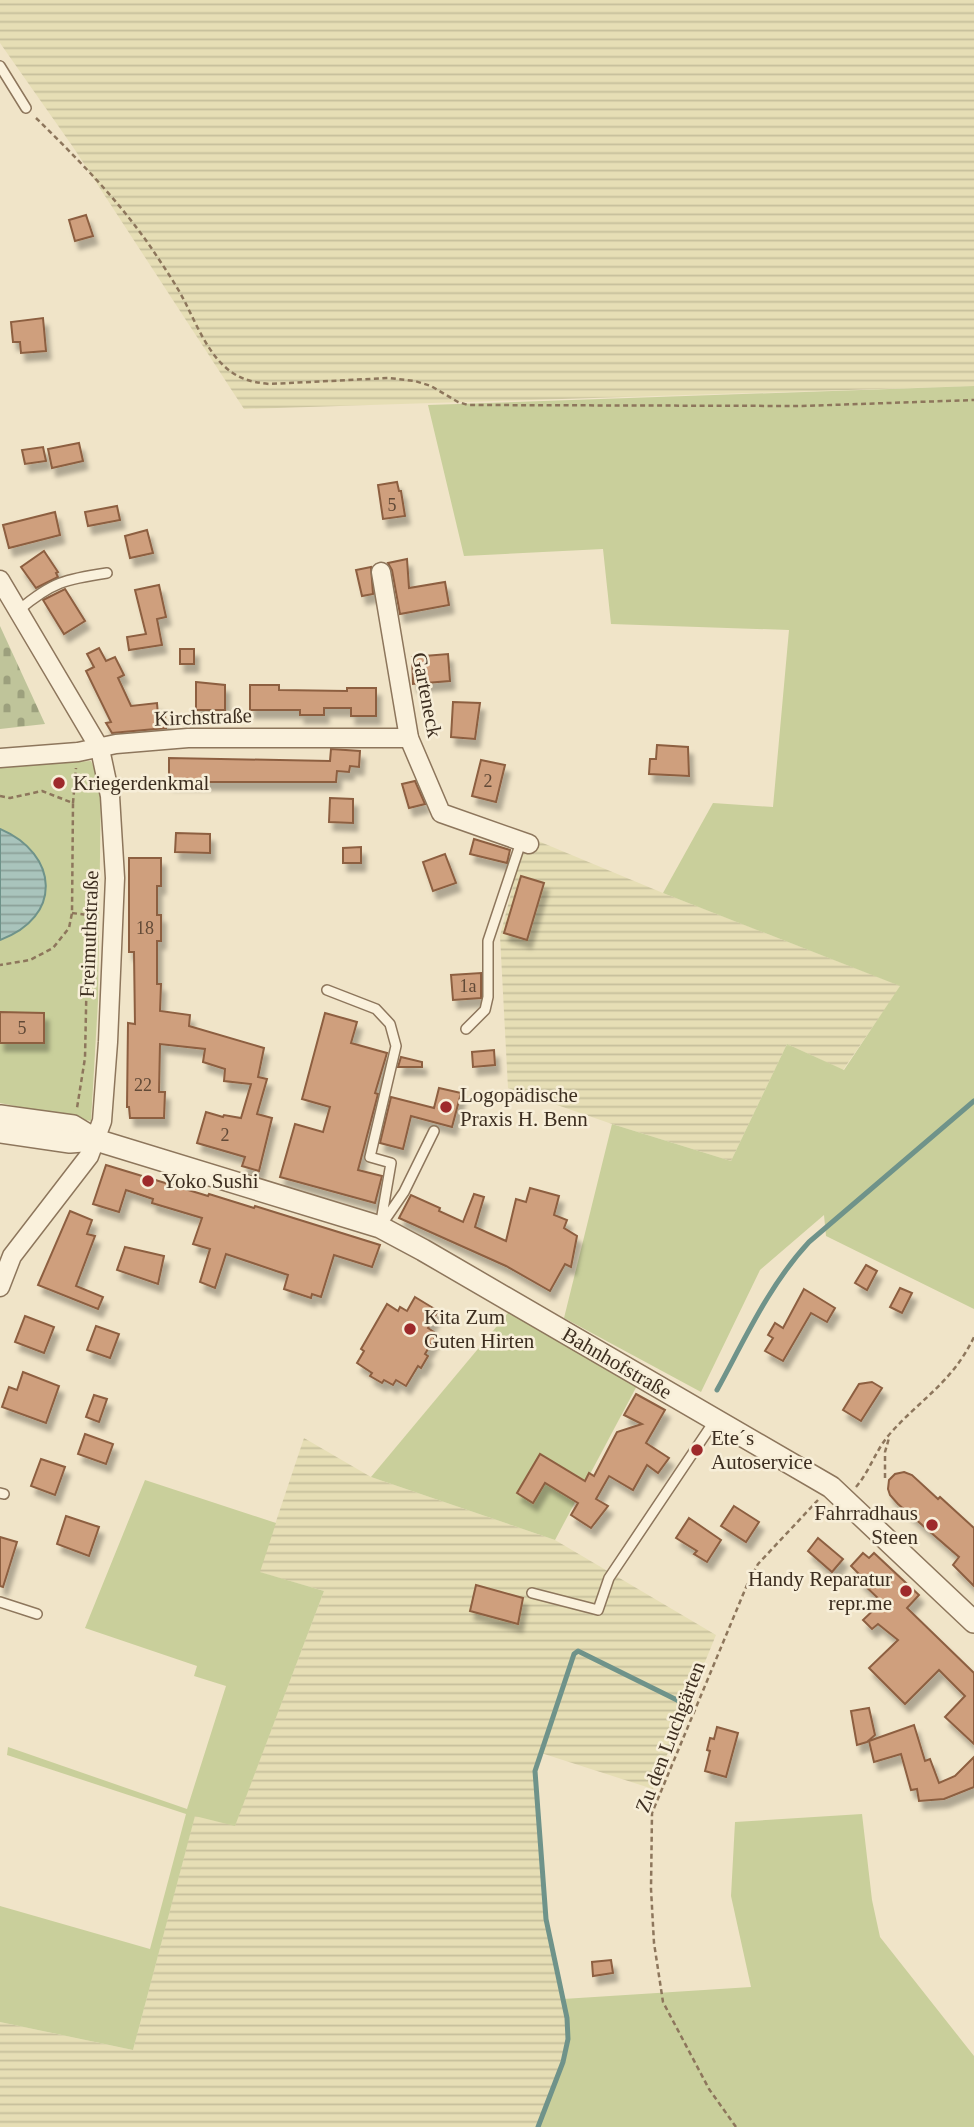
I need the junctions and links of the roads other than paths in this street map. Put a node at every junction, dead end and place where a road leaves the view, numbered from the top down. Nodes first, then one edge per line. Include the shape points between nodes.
1 (0, 66) edge
2 (26, 108) road end
3 (381, 572) dead end
4 (107, 573) dead end
5 (0, 580) edge
6 (19, 610) junction
7 (409, 737) junction
8 (100, 749) junction
9 (0, 758) edge
10 (525, 843) joint
11 (327, 990) dead end
12 (466, 1029) dead end
13 (0, 1116) edge
14 (434, 1131) dead end
15 (0, 1132) edge
16 (96, 1140) junction
17 (380, 1227) junction
18 (6, 1255) edge
19 (0, 1287) edge
20 (715, 1420) junction
21 (532, 1593) dead end
22 (0, 1602) edge
23 (37, 1614) dead end
24 (972, 1617) edge

1 - 2 lane
3 - 7 street, Garteneck
4 - 6 lane via 67,579
5 - 6 street, Freimuthstraße
6 - 8 street, Freimuthstraße
7 - 8 street, Kirchstraße via 188,738
7 - 10 street, Garteneck via 441,813
8 - 9 street, Kirchstraße
8 - 16 street, Freimuthstraße via 110,796 115,878 108,1042 102,1121
10 - 12 lane via 488,941 485,1010
11 - 17 lane via 376,1009 390,1024 396,1046 370,1157 391,1163
13 - 16 street, Bahnhofstraße via 73,1126
14 - 17 lane via 404,1192
15 - 16 street, Bahnhofstraße via 70,1142
16 - 17 street, Bahnhofstraße
16 - 18 street, Freimuthstraße via 89,1156
17 - 20 street, Bahnhofstraße
18 - 19 street, Freimuthstraße
20 - 21 lane via 609,1578 598,1610
20 - 24 street, Bahnhofstraße via 831,1487
22 - 23 lane

